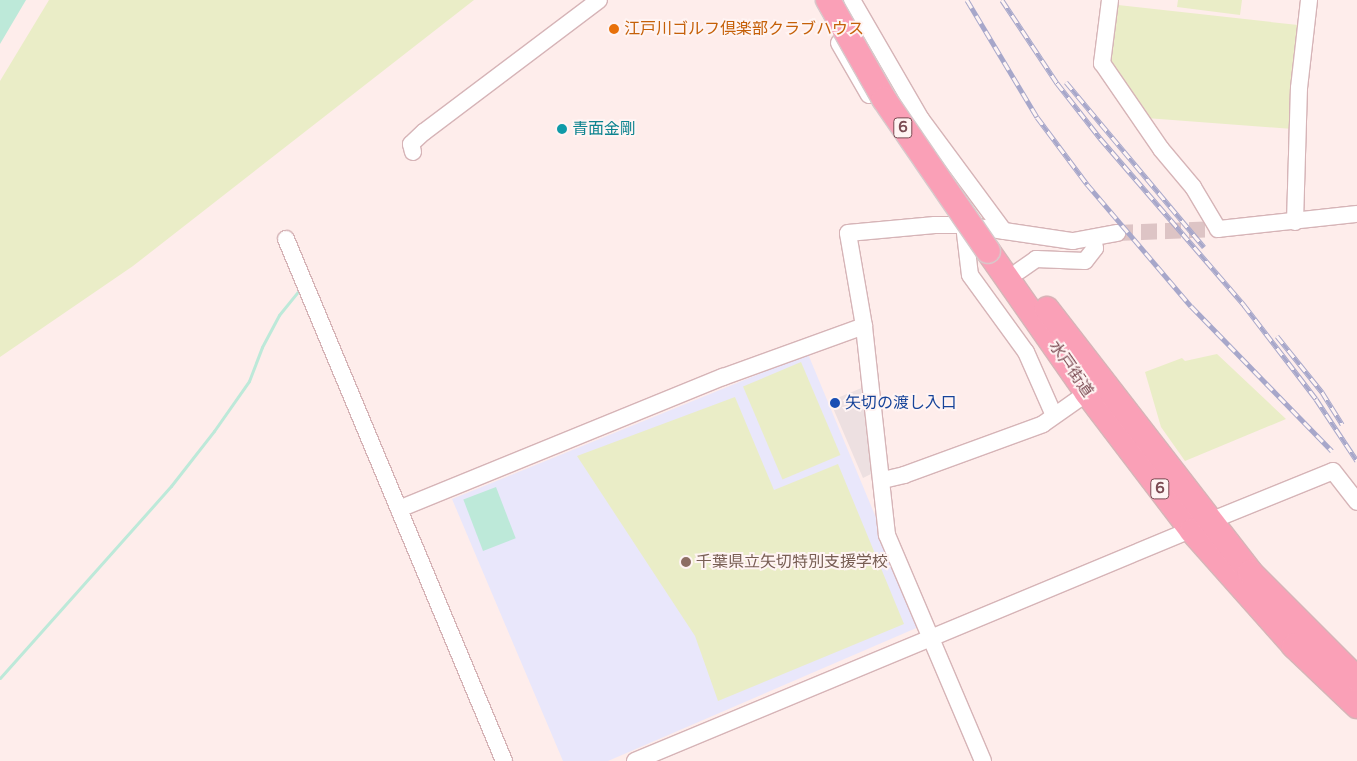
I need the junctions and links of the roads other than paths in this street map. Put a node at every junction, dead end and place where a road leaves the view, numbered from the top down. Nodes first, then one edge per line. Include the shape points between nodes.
1 (599, 0) edge
2 (816, 0) edge
3 (828, 0) edge
4 (841, 0) edge
5 (852, 0) edge
6 (1110, 0) edge
7 (1309, 0) edge
8 (413, 152) dead end
9 (1357, 214) edge
10 (1295, 222) junction
11 (961, 225) junction
12 (1117, 233) tunnel mouth
13 (1092, 238) junction
14 (286, 239) dead end
15 (997, 242) junction
16 (1019, 271) junction
17 (864, 326) junction
18 (1087, 393) junction
19 (1052, 411) dead end
20 (883, 480) junction
21 (1357, 502) edge
22 (399, 509) junction
23 (1215, 519) dead end
24 (1183, 533) dead end
25 (932, 638) junction
26 (1357, 679) edge
27 (1357, 706) edge
28 (504, 761) edge
29 (636, 761) edge
30 (983, 761) edge

1 - 8 street via 424,132 411,144
2 - 11 street via 856,74
3 - 15 highway, 水戸街道 / 6, bridge via 884,100
4 - 15 highway, 水戸街道 / 6 via 892,93
5 - 15 street
6 - 10 street via 1102,63 1161,149 1193,187 1218,229
7 - 10 street via 1299,88
9 - 10 street
11 - 15 street
11 - 17 street via 848,233
11 - 19 street via 970,275 1026,352
12 - 13 street
13 - 15 street
13 - 16 street via 1095,248 1085,261 1036,259
14 - 22 street
15 - 16 highway, 水戸街道 / 6
15 - 18 highway, 水戸街道 / 6
16 - 26 highway, 水戸街道 / 6 via 1244,566
17 - 20 street
17 - 22 street via 723,377
18 - 20 street via 1043,424 904,476
18 - 27 highway, 水戸街道 / 6 via 1234,581 1294,646
20 - 25 street via 887,535
21 - 23 street via 1333,471
22 - 28 street
24 - 25 street
25 - 29 street
25 - 30 street

